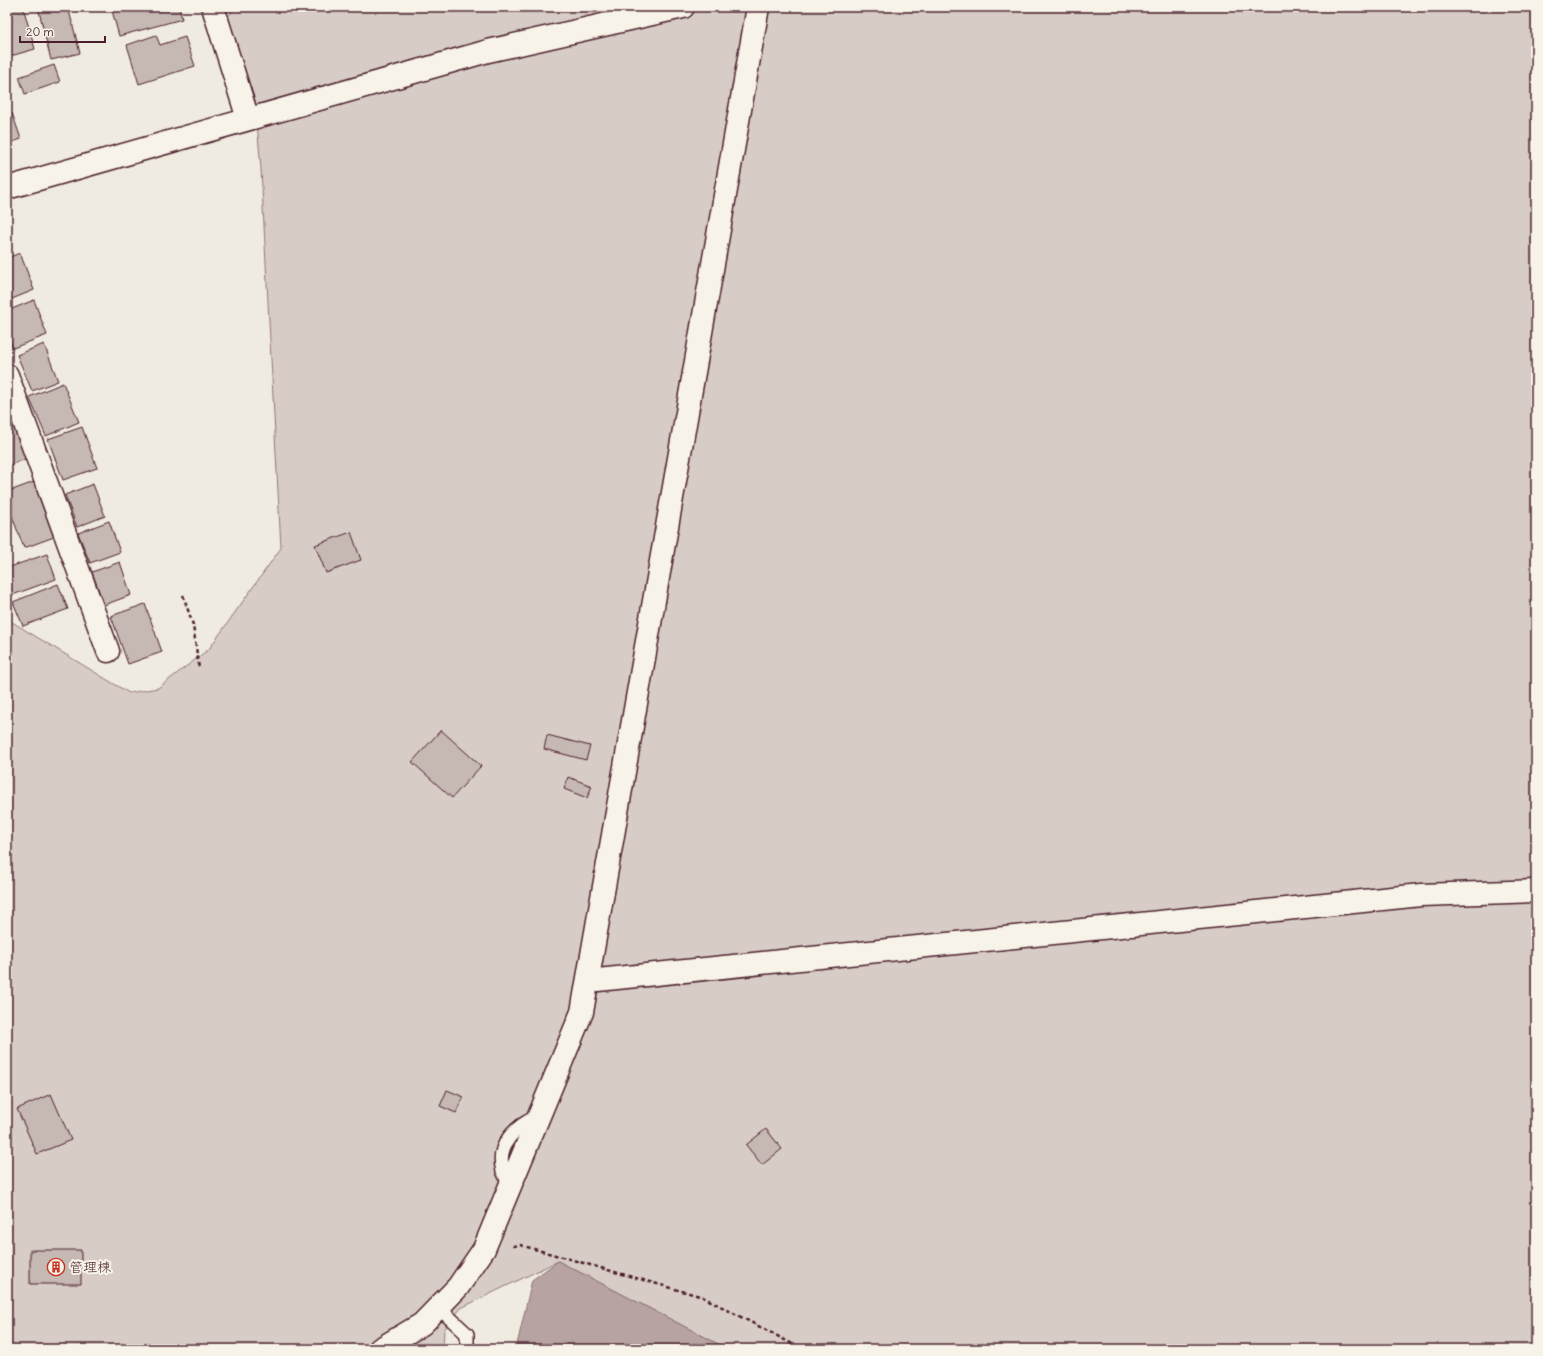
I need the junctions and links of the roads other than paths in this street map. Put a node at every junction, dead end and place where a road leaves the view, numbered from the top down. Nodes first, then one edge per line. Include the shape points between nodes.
1 (213, 7) edge
2 (683, 7) edge
3 (758, 7) edge
4 (248, 119) junction
5 (7, 188) edge
6 (7, 375) edge
7 (108, 651) dead end
8 (1536, 892) edge
9 (588, 981) junction
10 (438, 1307) junction
11 (380, 1349) edge
12 (467, 1349) edge

1 - 4 street
2 - 4 street via 488,51
3 - 9 street
4 - 5 street
6 - 7 street
8 - 9 street via 1421,895
9 - 10 street via 582,1012 484,1249 458,1287
10 - 11 street via 422,1324
10 - 12 lane via 467,1334

